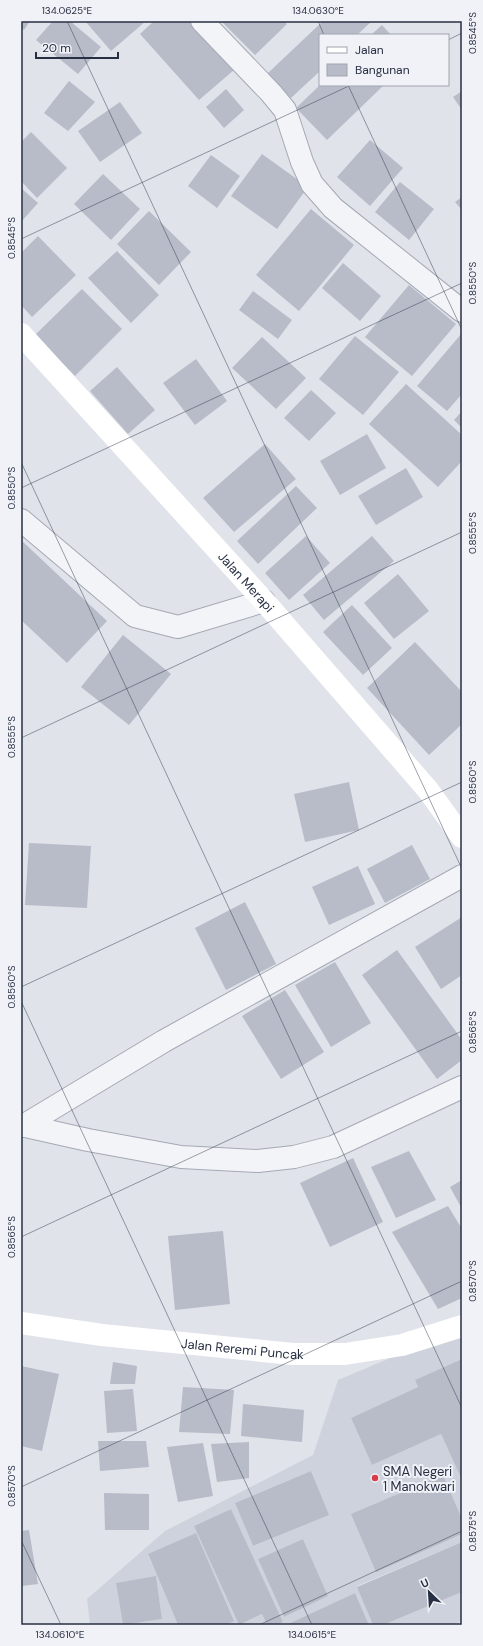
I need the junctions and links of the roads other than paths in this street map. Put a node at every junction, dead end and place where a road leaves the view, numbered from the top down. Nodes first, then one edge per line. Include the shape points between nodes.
1 (202, 21) edge
2 (462, 311) edge
3 (21, 334) edge
4 (21, 520) edge
5 (264, 601) junction
6 (462, 837) edge
7 (462, 876) edge
8 (462, 1087) edge
9 (22, 1125) edge
10 (21, 1323) edge
11 (462, 1326) edge

1 - 2 street via 285,110 312,184 333,208
3 - 5 street, Jalan Merapi
4 - 5 street via 135,616 178,627
5 - 6 street, Jalan Merapi via 428,790
7 - 9 street via 164,1041
8 - 9 street via 333,1147 294,1157 272,1159 181,1157
10 - 11 street, Jalan Reremi Puncak via 102,1335 293,1354 345,1354 402,1345

